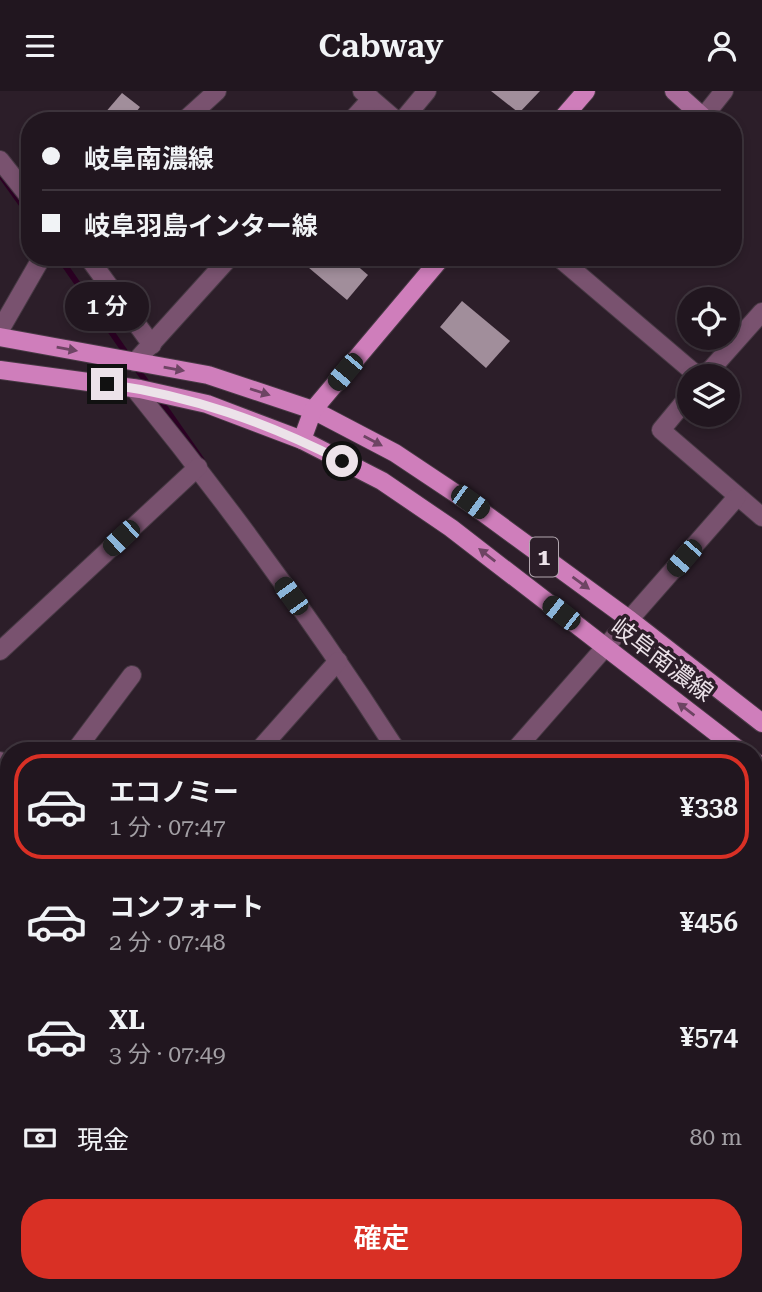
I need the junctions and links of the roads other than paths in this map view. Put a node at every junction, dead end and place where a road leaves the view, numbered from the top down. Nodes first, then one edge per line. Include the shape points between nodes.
1 (217, 91) edge
2 (427, 91) edge
3 (586, 91) edge
4 (674, 91) edge
5 (724, 91) edge
6 (367, 95) edge
7 (194, 112) edge
8 (357, 112) edge
9 (389, 112) edge
10 (408, 112) edge
11 (568, 112) edge
12 (694, 112) edge
13 (707, 112) edge
14 (0, 160) edge
15 (21, 187) edge
16 (37, 266) edge
17 (95, 266) edge
18 (222, 266) edge
19 (434, 266) edge
20 (580, 266) edge
21 (762, 312) edge
22 (0, 330) edge
23 (0, 337) edge
24 (152, 345) junction
25 (138, 362) junction
26 (685, 364) edge
27 (716, 364) edge
28 (0, 370) edge
29 (137, 388) junction
30 (313, 410) junction
31 (677, 411) edge
32 (302, 440) junction
33 (198, 467) junction
34 (737, 497) junction
35 (762, 517) edge
36 (630, 620) junction
37 (606, 648) junction
38 (0, 651) edge
39 (338, 661) junction
40 (132, 675) dead end
41 (762, 723) edge
42 (82, 742) edge
43 (266, 742) edge
44 (391, 742) edge
45 (522, 742) edge
46 (728, 742) edge

1 - 7 street
2 - 10 street
3 - 11 main road
4 - 12 street
5 - 13 street
6 - 8 street
6 - 9 street
14 - 15 street
16 - 22 street
17 - 24 street
18 - 24 street
19 - 30 main road
20 - 26 street
21 - 27 street
23 -> 25 main road, 岐阜南濃線
24 - 25 street
25 -> 30 main road, 岐阜南濃線 via 208,375
28 - 29 main road, 岐阜南濃線
29 - 32 main road, 岐阜南濃線 via 207,404
29 - 33 street
30 - 32 main road
30 -> 36 main road, 岐阜南濃線 / 1 via 395,453 470,502
31 - 34 street via 661,430
37 -> 32 main road, 岐阜南濃線 / 1 via 451,528 382,481
33 - 38 street
33 - 39 street
34 - 35 street
34 - 36 street
36 - 37 street
36 - 41 main road, 岐阜南濃線 / 1
37 - 45 street
46 -> 37 main road, 岐阜南濃線 / 1
39 - 43 street
39 - 44 street
40 - 42 street

